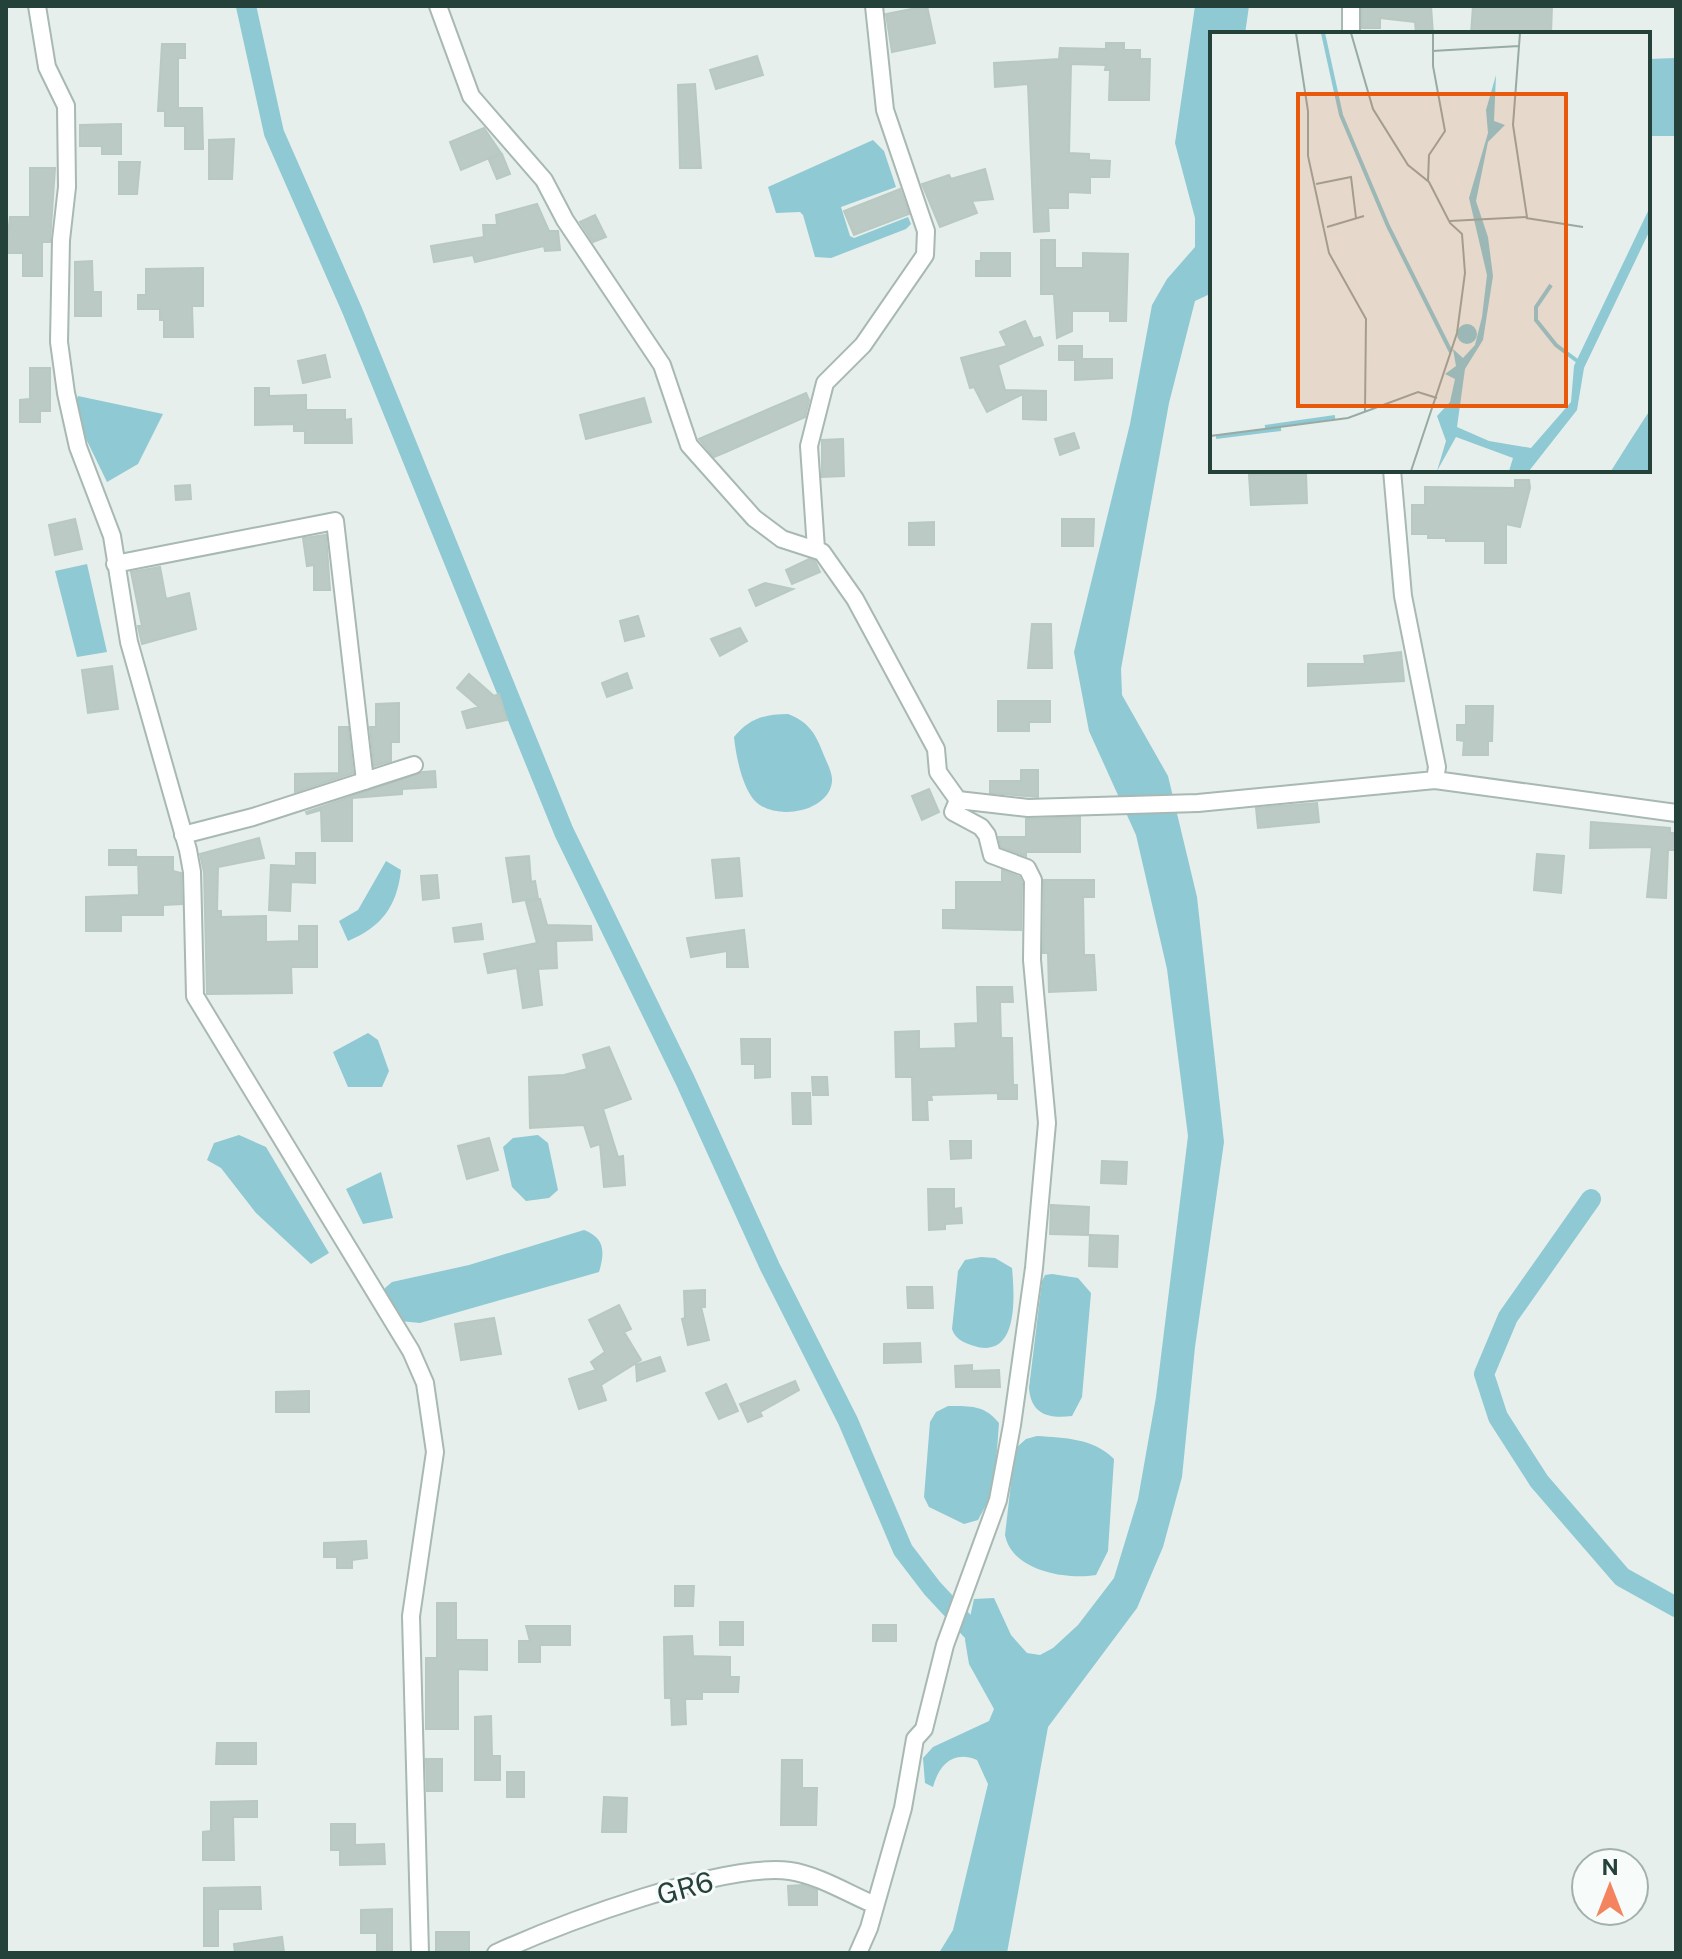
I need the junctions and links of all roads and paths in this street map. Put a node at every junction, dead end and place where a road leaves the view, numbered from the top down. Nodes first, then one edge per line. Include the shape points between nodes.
1 (37, 6) edge
2 (438, 6) edge
3 (874, 6) edge
4 (1351, 6) edge
5 (1351, 32) edge
6 (1392, 472) edge
7 (816, 549) junction
8 (115, 564) junction
9 (414, 765) dead end
10 (1435, 780) junction
11 (365, 781) junction
12 (958, 800) junction
13 (1676, 813) edge
14 (183, 835) junction
15 (875, 1905) junction
16 (420, 1953) edge
17 (496, 1953) edge
18 (858, 1953) edge

1 - 8 street via 47,67 66,106 59,342 66,393 78,447 112,536
2 - 7 street via 471,96 544,180 662,365 689,445 754,518 782,539
3 - 7 street via 885,110 926,231 925,255 863,345 825,383 809,446
4 - 5 street
6 - 10 street via 1403,596 1437,767
7 - 12 street via 855,599 936,749 938,772
8 - 11 street via 335,521
8 - 14 street via 129,642
9 - 11 street
10 - 12 street via 1198,803 1028,808
10 - 13 street
11 - 14 street
12 - 15 street via 953,812 981,827 992,855 1027,868 1033,880 1032,960 1047,1123 1034,1268 998,1500 945,1645 931,1710 912,1750 903,1808
14 - 16 street via 192,872 195,996 411,1351 425,1383 435,1452 411,1616
15 - 17 street, GR6 via 795,1871 757,1870 617,1907
15 - 18 street

